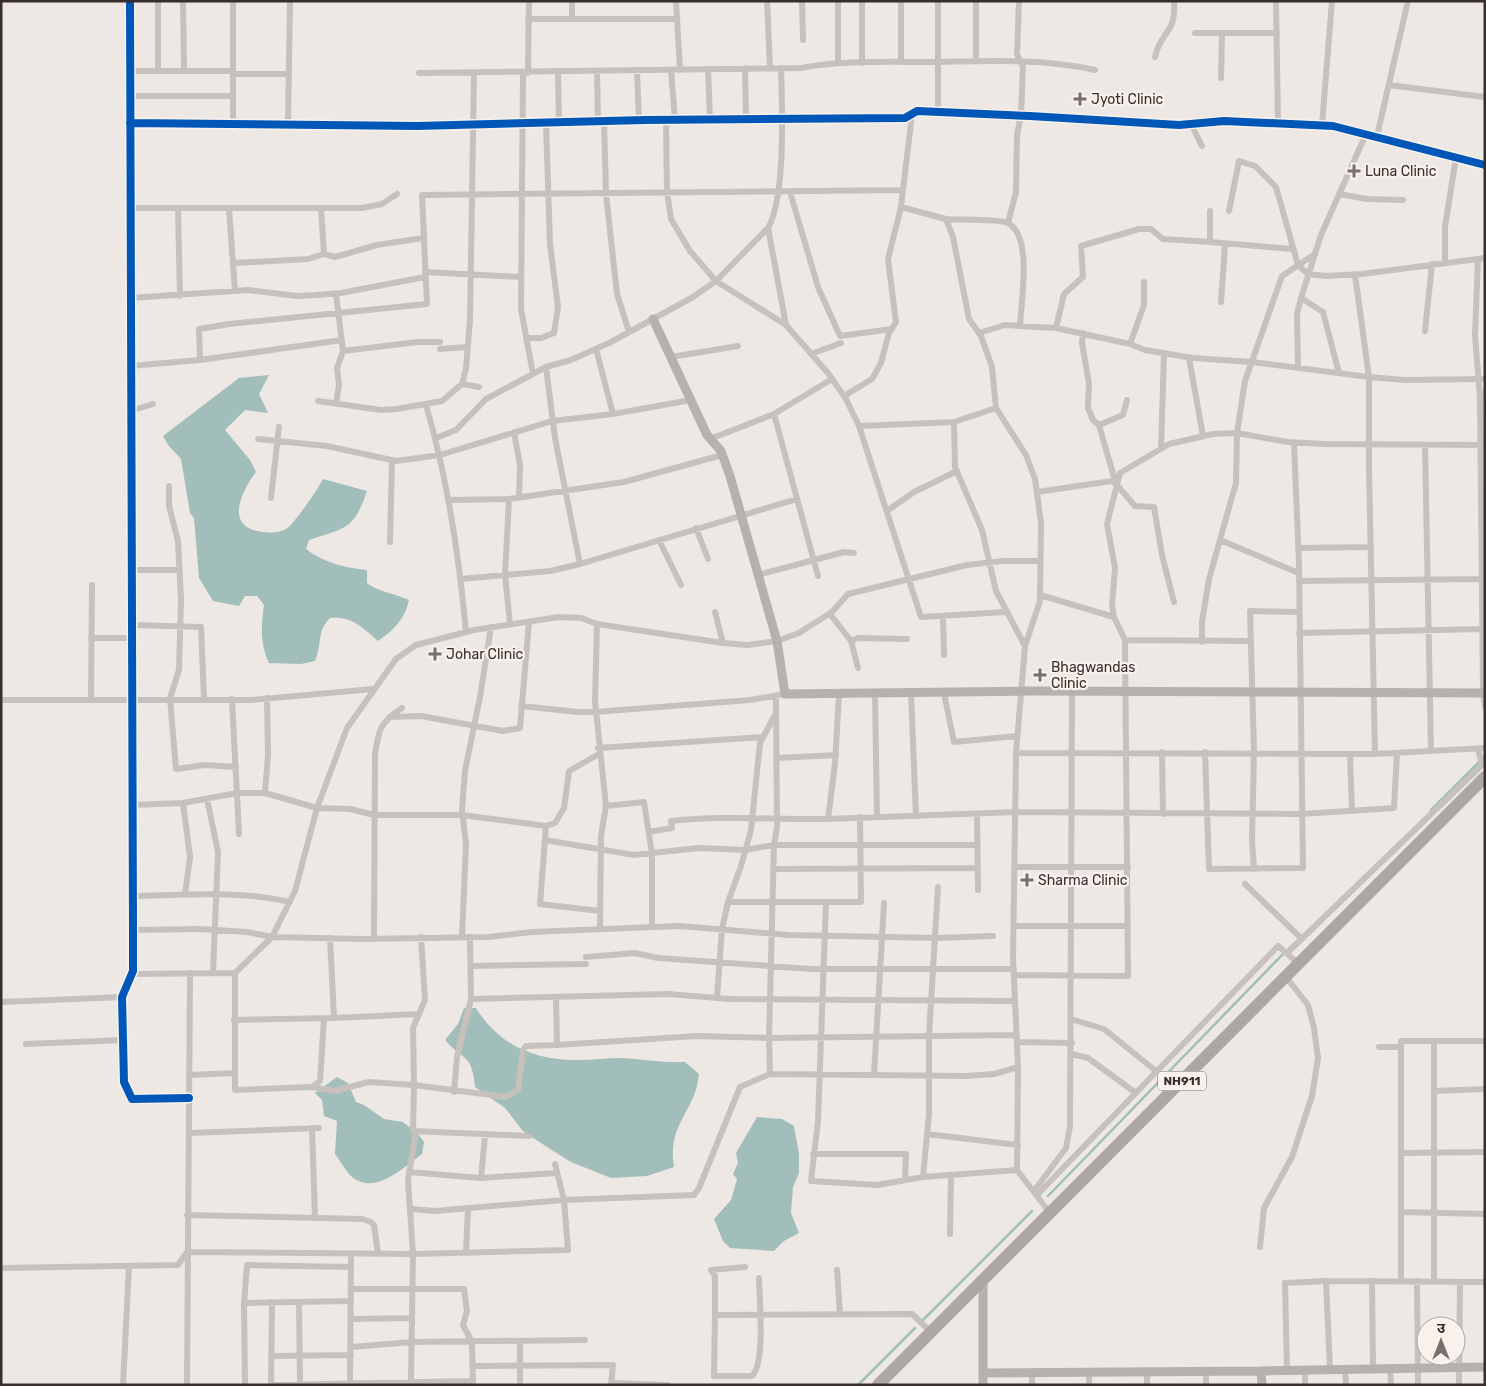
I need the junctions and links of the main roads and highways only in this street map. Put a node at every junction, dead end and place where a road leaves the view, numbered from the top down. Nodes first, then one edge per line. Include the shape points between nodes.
1 (1485, 777) edge
2 (878, 1385) edge

1 - 2 highway, NH911

